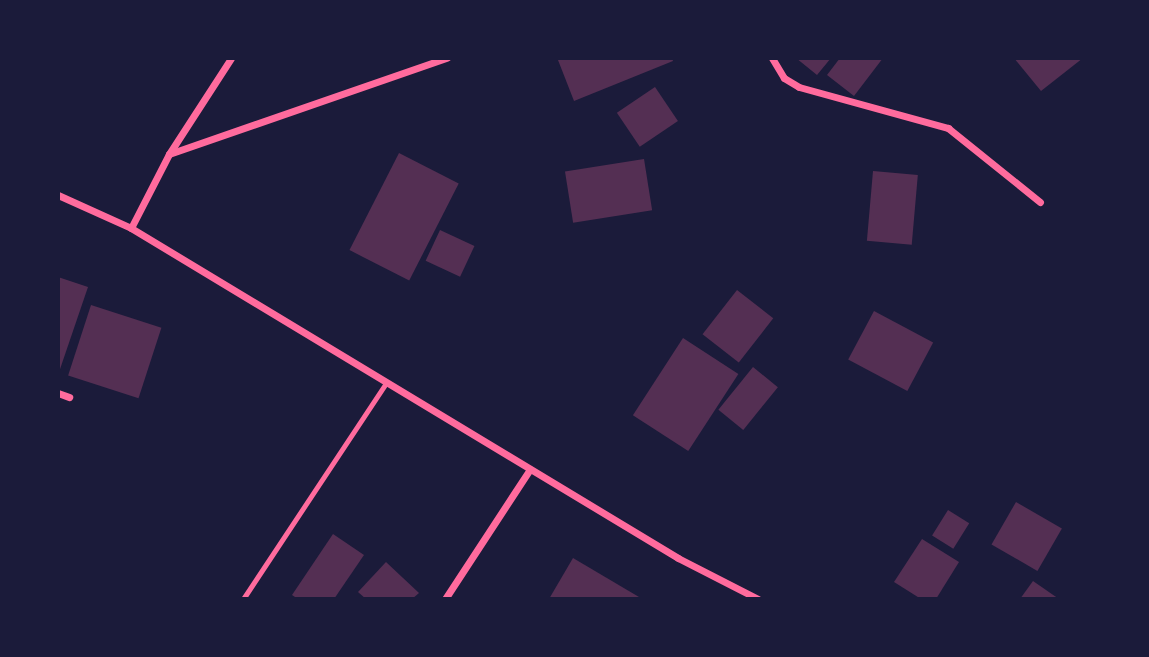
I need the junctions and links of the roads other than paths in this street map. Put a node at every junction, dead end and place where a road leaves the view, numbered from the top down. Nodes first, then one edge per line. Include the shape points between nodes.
1 (231, 58) edge
2 (447, 58) edge
3 (772, 58) edge
4 (169, 154) junction
5 (58, 195) edge
6 (1040, 202) dead end
7 (131, 228) junction
8 (386, 383) junction
9 (58, 393) edge
10 (69, 397) dead end
11 (530, 469) junction
12 (753, 598) edge
13 (243, 599) edge
14 (446, 599) edge

1 - 4 street
2 - 4 street
3 - 6 street via 784,78 799,87 948,128
4 - 7 street
5 - 7 street
7 - 8 street
8 - 11 street
8 - 13 lane
9 - 10 street
11 - 12 street
11 - 14 street

